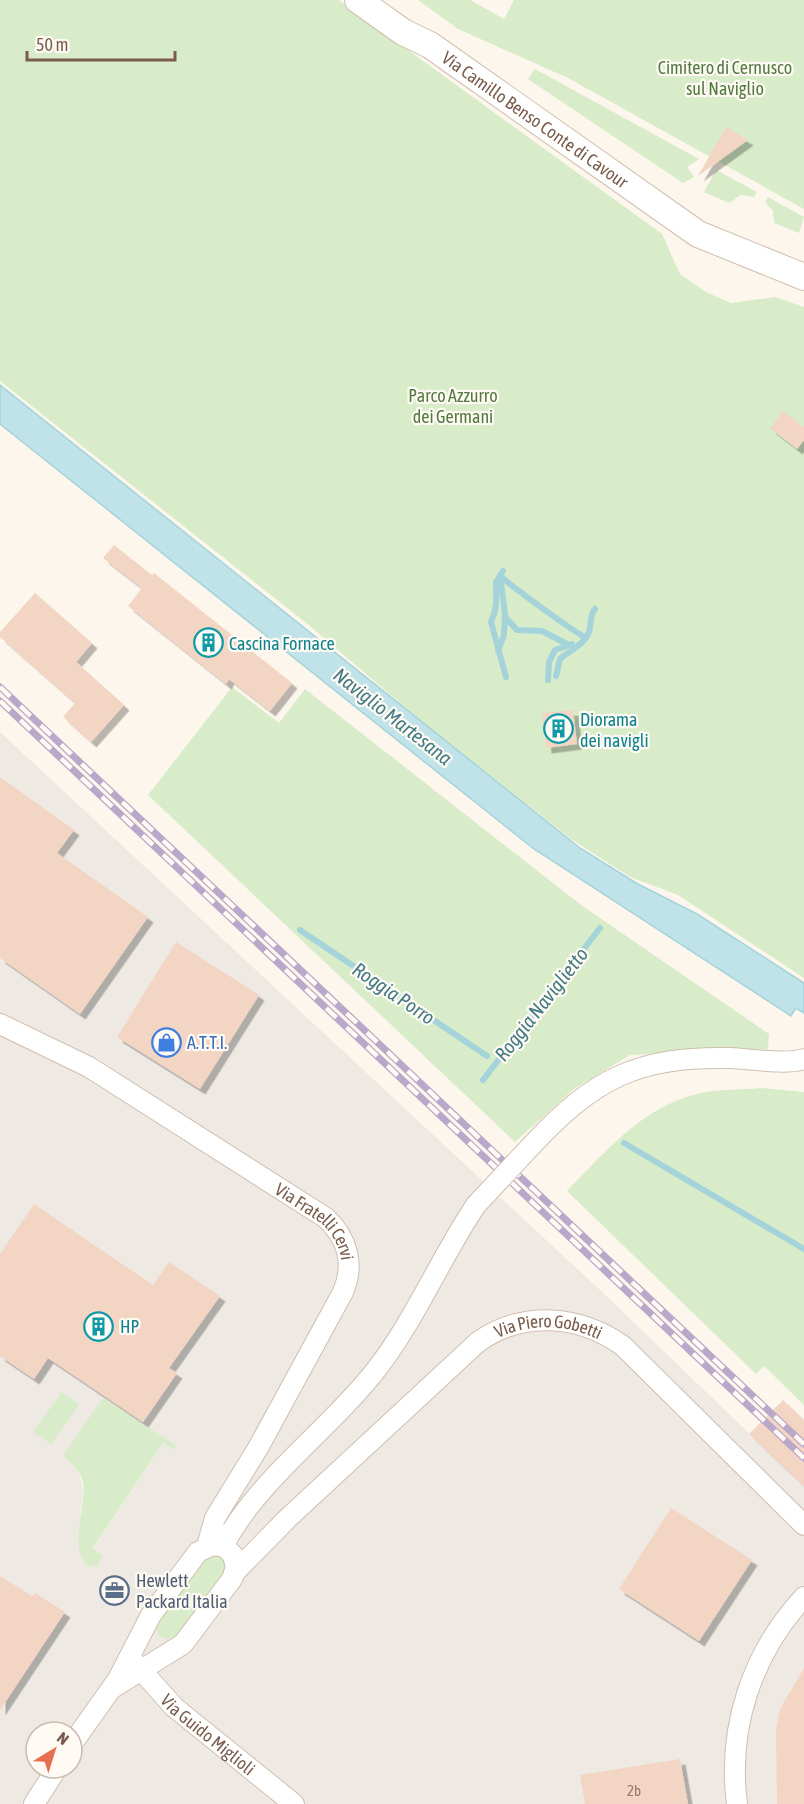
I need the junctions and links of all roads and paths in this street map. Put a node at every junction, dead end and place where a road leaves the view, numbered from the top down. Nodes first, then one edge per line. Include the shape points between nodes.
1 (358, 0) edge
2 (376, 0) edge
3 (430, 45) junction
4 (641, 193) junction
5 (804, 265) edge
6 (804, 277) edge
7 (0, 1024) edge
8 (804, 1059) edge
9 (288, 1518) junction
10 (804, 1525) edge
11 (220, 1548) junction
12 (234, 1573) junction
13 (804, 1597) edge
14 (148, 1622) junction
15 (177, 1647) junction
16 (135, 1664) junction
17 (84, 1727) edge
18 (49, 1780) edge
19 (34, 1804) edge
20 (294, 1804) edge
21 (737, 1804) edge

1 - 3 street, Via Camillo Benso Conte di Cavour via 402,32
2 - 3 street, Via Camillo Benso Conte di Cavour
3 - 4 street, Via Camillo Benso Conte di Cavour
4 - 5 street, Via Camillo Benso Conte di Cavour
4 - 6 street, Via Camillo Benso Conte di Cavour via 698,234
7 - 11 street, Via Fratelli Cervi via 88,1067 326,1218 344,1242 349,1269 343,1292 215,1518
8 - 11 street, bridge via 658,1062 620,1075 567,1109 476,1205 380,1366 243,1513
9 - 10 street, Via Piero Gobetti via 478,1342 513,1325 555,1320 582,1324 604,1333 628,1350
9 - 11 street, Via Piero Gobetti
9 - 12 street, Via Piero Gobetti
11 - 12 street via 235,1561
11 - 14 street via 198,1552
12 - 15 street, Via Piero Gobetti
13 - 21 street via 772,1638 747,1690 735,1748
14 - 15 street via 152,1642 164,1649
14 - 16 street
15 - 16 street, Via Piero Gobetti
16 - 17 street
16 - 20 street, Via Guido Miglioli via 174,1707
18 - 19 street

